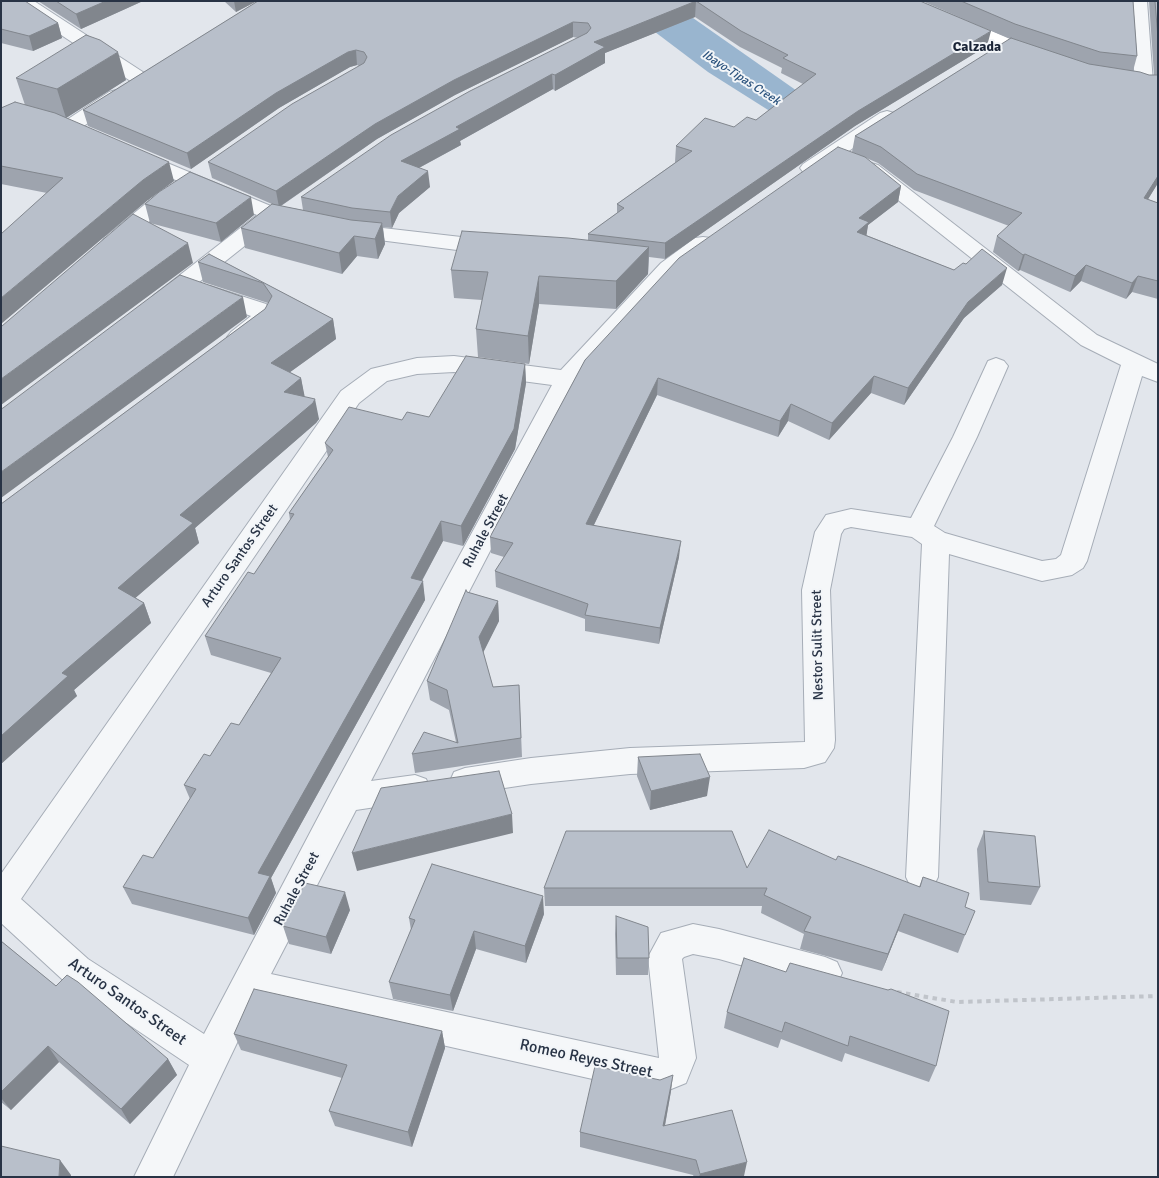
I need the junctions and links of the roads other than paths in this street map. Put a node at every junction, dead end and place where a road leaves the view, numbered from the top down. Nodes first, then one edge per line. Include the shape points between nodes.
1 (22, 1) edge
2 (901, 1) edge
3 (1138, 1) edge
4 (1005, 45) junction
5 (988, 55) edge
6 (1057, 63) edge
7 (158, 70) edge
8 (142, 80) junction
9 (1143, 82) edge
10 (905, 106) edge
11 (69, 128) edge
12 (121, 150) edge
13 (834, 152) junction
14 (200, 175) junction
15 (786, 186) edge
16 (305, 200) edge
17 (276, 215) junction
18 (724, 229) edge
19 (512, 250) edge
20 (97, 256) edge
21 (182, 285) junction
22 (143, 314) edge
23 (220, 351) edge
24 (996, 366) dead end
25 (1146, 369) edge
26 (567, 379) junction
27 (928, 534) junction
28 (344, 798) junction
29 (922, 877) edge
30 (1, 901) edge
31 (246, 985) junction
32 (882, 989) edge
33 (211, 1059) junction
34 (154, 1177) edge

1 - 8 street
2 - 4 main road
3 - 9 street
4 - 5 street
4 - 6 main road
7 - 8 street
8 - 11 street
10 - 13 street
12 - 14 street
13 - 15 street
13 - 25 street via 870,168 1088,340
14 - 17 street
14 - 20 street via 156,205
16 - 17 street
17 - 19 street via 354,232
17 - 21 street
18 - 26 street, Ruhale Street via 659,266
21 - 22 street
21 - 23 street via 258,309 263,315 260,322
24 - 27 street
25 - 27 street, Nestor Sulit Street via 1073,561 1062,568 1042,571
26 - 28 street, Ruhale Street
26 - 30 street, Arturo Santos Street via 454,364 417,366 380,375 350,398
27 - 28 street, Nestor Sulit Street via 851,518 835,522 828,532 816,590 820,740 814,753 804,756 630,761 531,771
27 - 29 street
28 - 31 street, Ruhale Street
30 - 33 street, Arturo Santos Street via 76,970
31 - 32 street, Romeo Reyes Street via 659,1076 673,1072 678,1058 665,957 673,944 693,939 719,944
31 - 33 street, Ruhale Street
33 - 34 street, Ruhale Street

